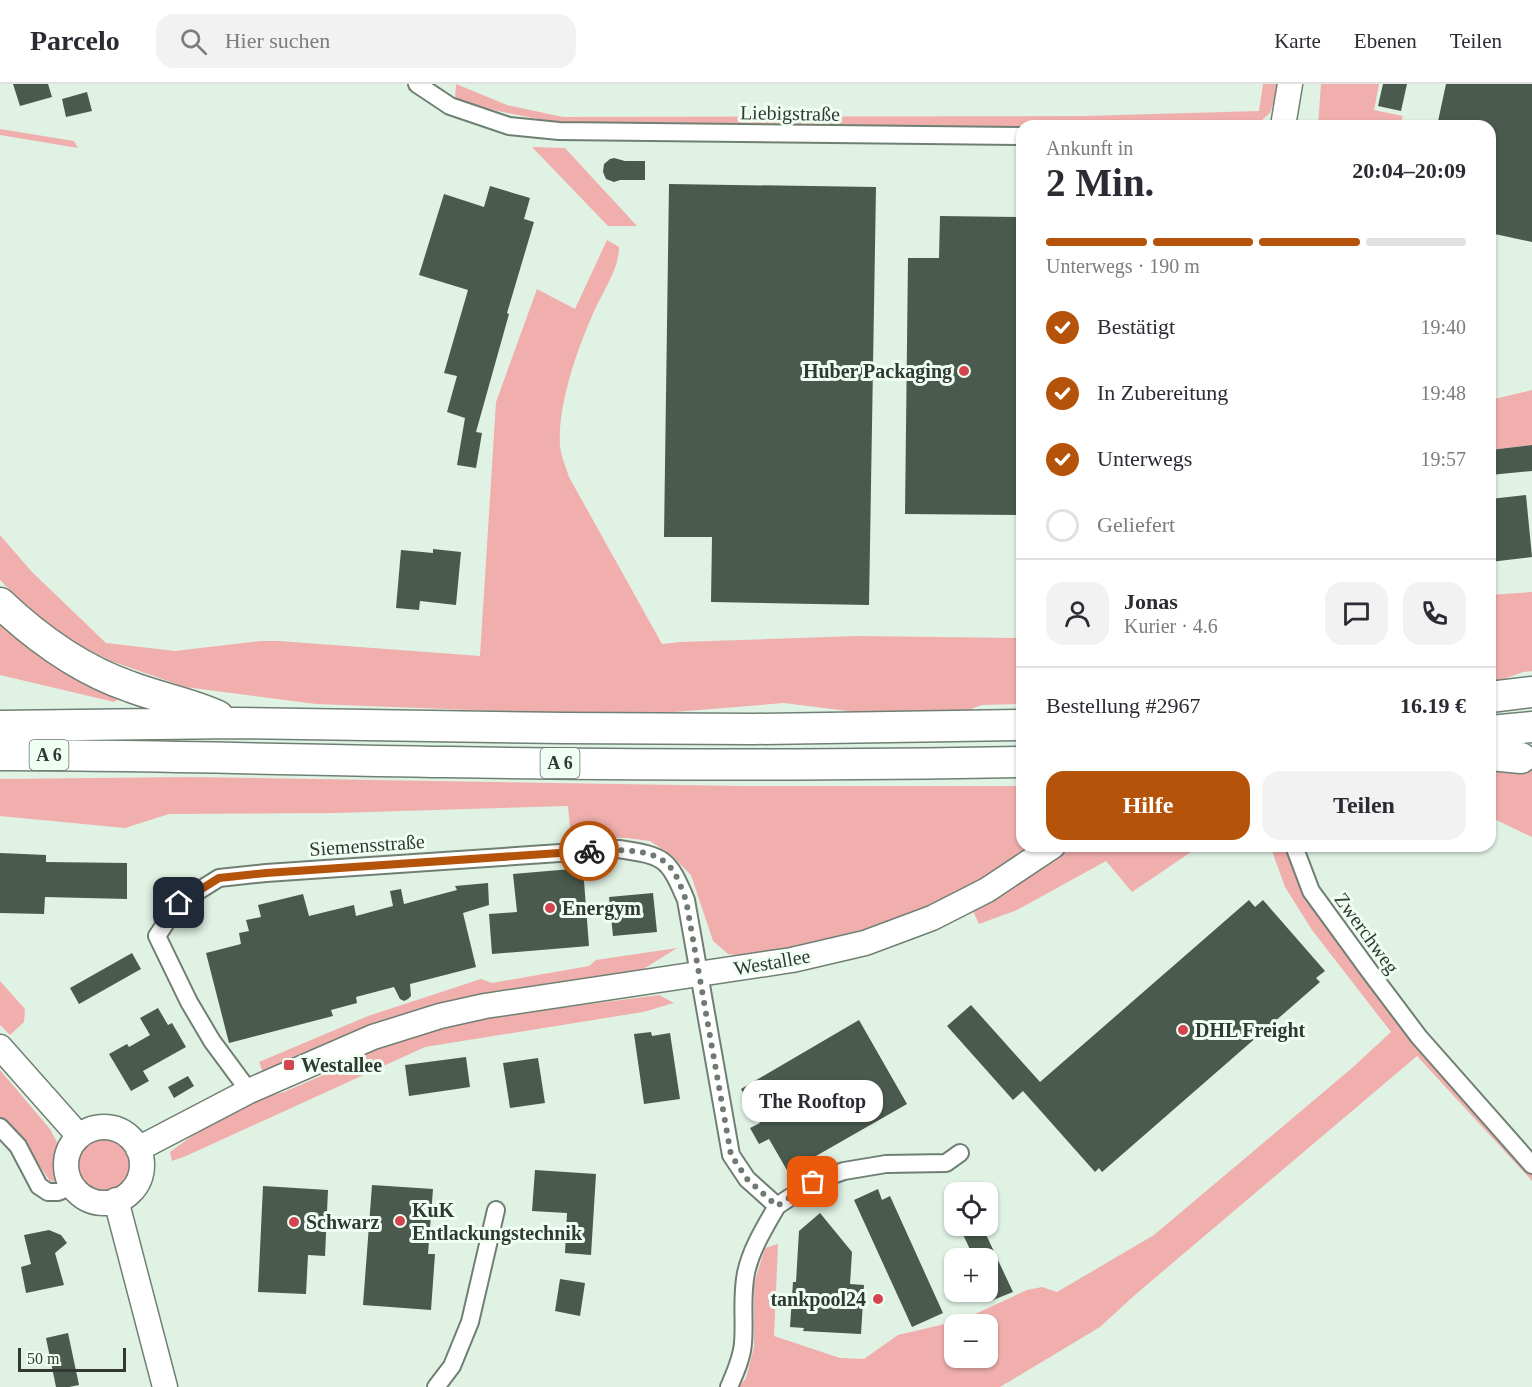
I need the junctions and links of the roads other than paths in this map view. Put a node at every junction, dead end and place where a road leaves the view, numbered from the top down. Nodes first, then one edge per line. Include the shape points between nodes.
1 (417, 84) edge
2 (1290, 84) edge
3 (1284, 120) edge
4 (1016, 136) edge
5 (0, 603) edge
6 (1532, 693) edge
7 (1496, 696) edge
8 (233, 723) junction
9 (1016, 725) edge
10 (0, 726) edge
11 (1532, 727) edge
12 (1496, 730) edge
13 (0, 755) edge
14 (1496, 756) edge
15 (1521, 758) dead end
16 (1016, 762) edge
17 (1044, 852) edge
18 (1296, 852) edge
19 (700, 973) junction
20 (0, 1047) edge
21 (249, 1091) junction
22 (0, 1127) edge
23 (79, 1136) junction
24 (138, 1149) junction
25 (960, 1153) dead end
26 (1532, 1165) edge
27 (72, 1186) junction
28 (116, 1200) junction
29 (777, 1206) junction
30 (496, 1210) dead end
31 (165, 1387) edge
32 (436, 1387) edge
33 (729, 1387) edge

1 - 4 street, Liebigstraße via 450,106 509,126 559,131
2 - 3 main road
5 - 8 highway via 22,624 79,664 107,678 199,707
6 - 7 highway
8 - 9 highway, A 6 via 754,729
8 - 10 highway, A 6
11 - 12 highway
13 - 16 highway, A 6 via 750,765
14 - 15 highway
17 - 19 main road, Westallee via 987,890 932,918 865,944 792,960
18 - 26 street, Zwerchweg via 1311,891 1419,1037
19 - 21 main road, Westallee via 440,1016 373,1037
19 - 21 street, Siemensstraße via 686,900 676,876 666,862 648,854 619,849 219,878 179,903 157,936 212,1041
19 - 29 street, Siemensstraße via 731,1155 747,1179
20 - 23 main road
21 - 24 main road, Westallee
22 - 27 street via 18,1146 39,1186 48,1192 58,1192
23 - 24 main road via 91,1129 111,1128 124,1133
23 - 27 main road via 66,1160
24 - 28 main road via 141,1166 137,1182 128,1194
25 - 29 street via 946,1164 886,1164 844,1171 813,1182
27 - 28 main road via 96,1202
28 - 31 main road
29 - 33 street via 746,1273 743,1344
30 - 32 street via 470,1322 452,1366

